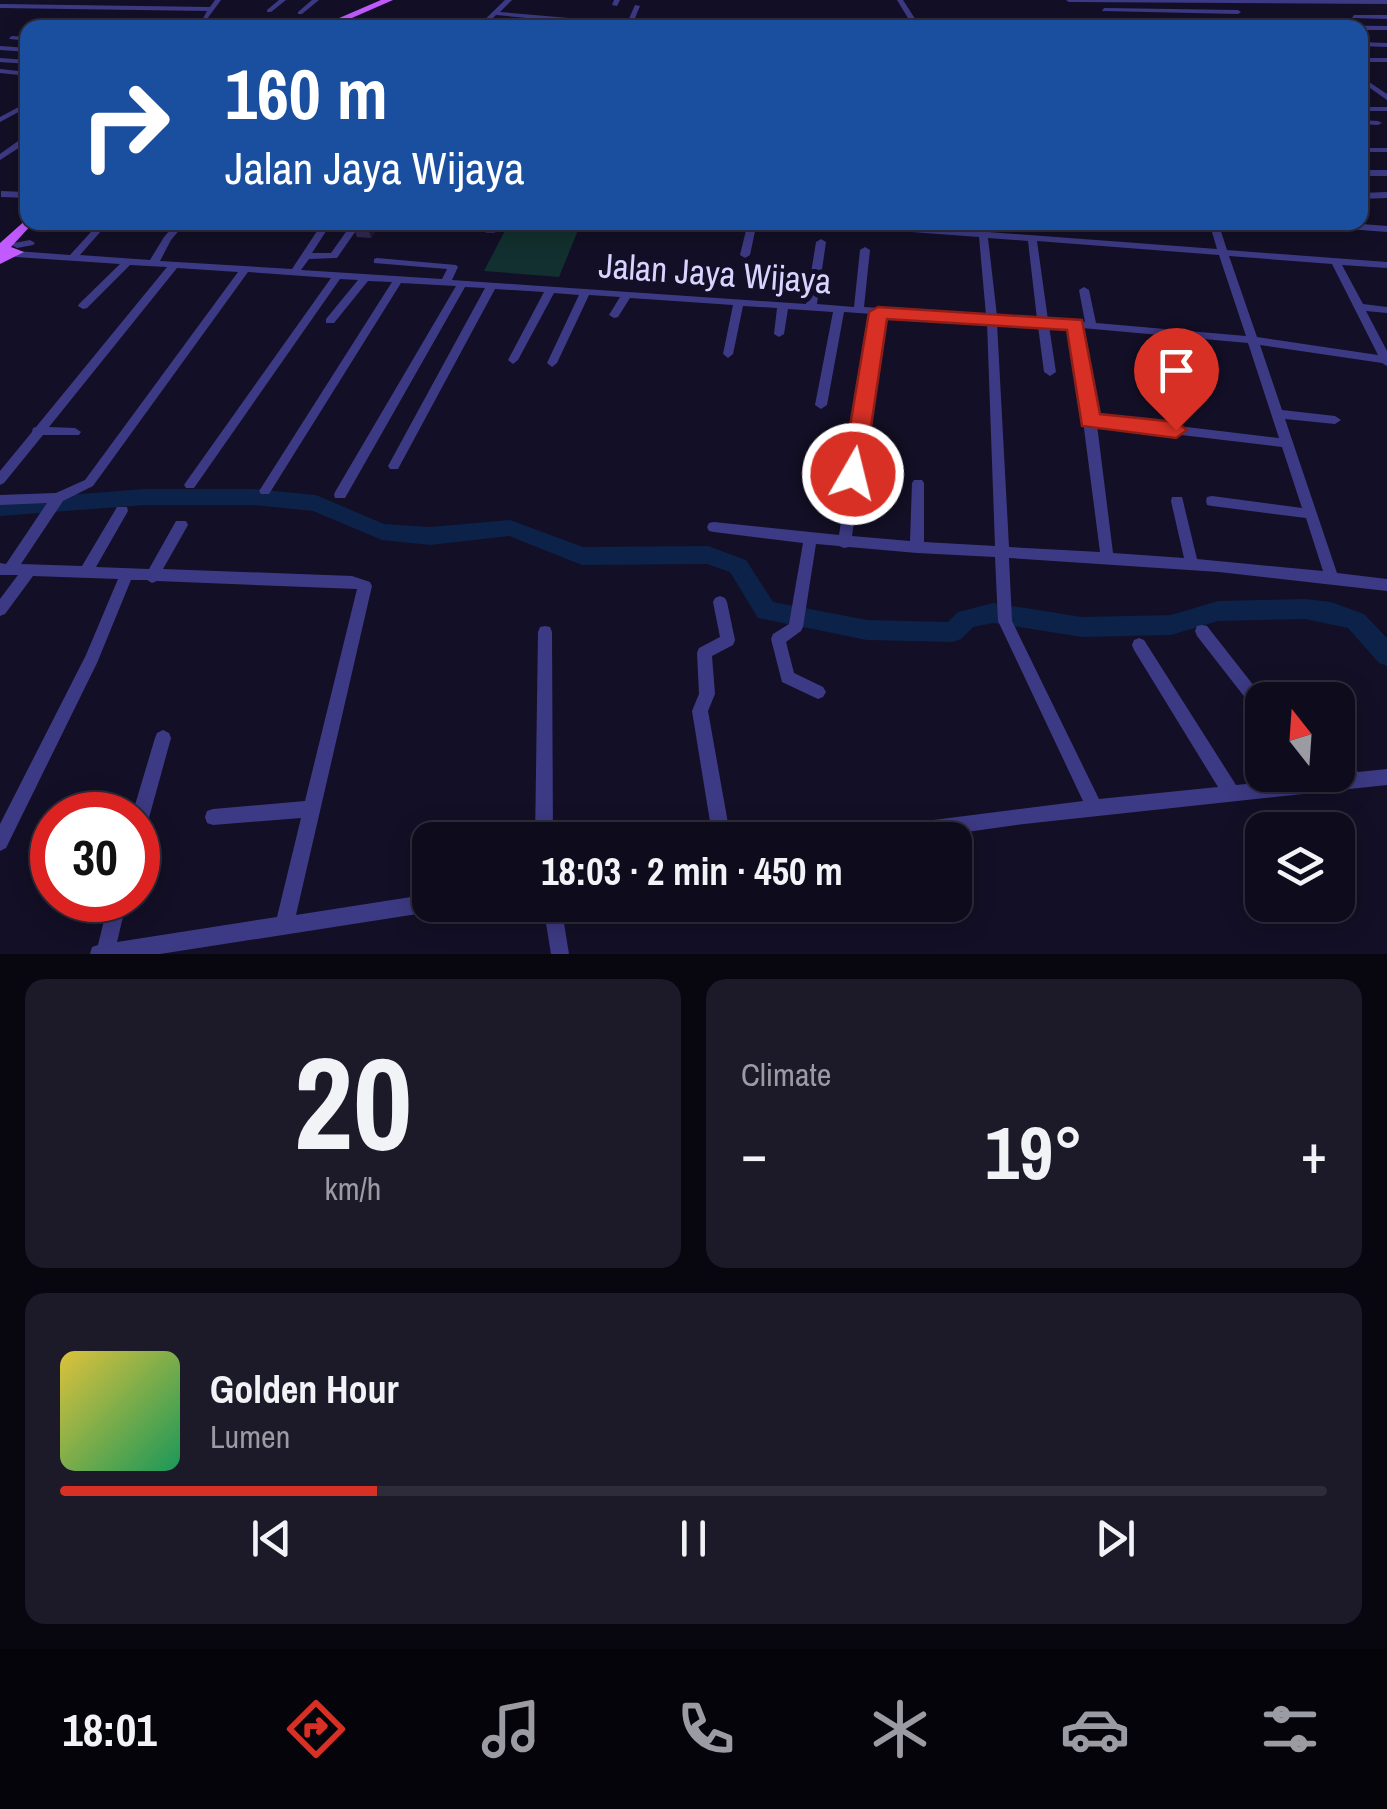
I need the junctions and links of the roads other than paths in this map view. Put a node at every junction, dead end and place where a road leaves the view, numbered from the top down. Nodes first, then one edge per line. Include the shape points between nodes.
1 (218, 0) edge
2 (283, 0) edge
3 (316, 0) edge
4 (388, 0) edge
5 (398, 0) edge
6 (509, 0) edge
7 (1069, 0) edge
8 (1100, 0) edge
9 (1267, 1) edge
10 (54, 2) edge
11 (1387, 2) edge
12 (0, 6) edge
13 (637, 6) dead end
14 (211, 8) junction
15 (1104, 10) junction
16 (269, 11) dead end
17 (1238, 12) dead end
18 (300, 13) dead end
19 (494, 13) junction
20 (530, 17) junction
21 (1354, 17) dead end
22 (1387, 17) edge
23 (204, 20) edge
24 (345, 20) edge
25 (346, 20) edge
26 (487, 20) edge
27 (528, 20) edge
28 (543, 20) edge
29 (631, 20) edge
30 (1110, 20) edge
31 (1291, 20) edge
32 (12, 38) dead end
33 (20, 38) edge
34 (1368, 122) edge
35 (1378, 123) dead end
36 (23, 230) edge
37 (31, 230) edge
38 (98, 230) edge
39 (174, 230) edge
40 (323, 230) edge
41 (352, 230) edge
42 (750, 230) edge
43 (901, 230) edge
44 (983, 230) edge
45 (1216, 230) edge
46 (984, 238) junction
47 (1032, 241) junction
48 (821, 242) dead end
49 (865, 250) dead end
50 (9, 253) edge
51 (305, 256) junction
52 (744, 256) dead end
53 (1225, 256) junction
54 (72, 259) junction
55 (127, 262) junction
56 (378, 262) dead end
57 (1336, 262) junction
58 (153, 264) junction
59 (174, 265) junction
60 (1387, 265) edge
61 (244, 271) junction
62 (294, 274) junction
63 (336, 278) junction
64 (364, 280) junction
65 (397, 282) junction
66 (445, 284) junction
67 (461, 286) junction
68 (492, 287) junction
69 (551, 289) junction
70 (1084, 290) dead end
71 (586, 292) junction
72 (627, 294) junction
73 (739, 302) junction
74 (82, 306) dead end
75 (783, 306) junction
76 (811, 307) junction
77 (1361, 307) junction
78 (839, 310) junction
79 (1387, 310) edge
80 (859, 311) junction
81 (878, 312) junction
82 (614, 315) dead end
83 (992, 319) junction
84 (330, 321) dead end
85 (1046, 323) junction
86 (1076, 324) junction
87 (1091, 326) junction
88 (779, 334) dead end
89 (1252, 340) junction
90 (728, 354) dead end
91 (512, 360) dead end
92 (1387, 361) edge
93 (552, 364) dead end
94 (1050, 372) dead end
95 (821, 405) dead end
96 (1276, 414) junction
97 (1090, 420) junction
98 (1335, 420) dead end
99 (37, 431) junction
100 (75, 432) dead end
101 (1286, 443) junction
102 (394, 466) dead end
103 (0, 480) edge
104 (918, 483) dead end
105 (190, 485) dead end
106 (265, 492) dead end
107 (340, 495) dead end
108 (0, 500) edge
109 (1177, 501) dead end
110 (1212, 502) dead end
111 (54, 505) junction
112 (122, 511) dead end
113 (1311, 514) junction
114 (181, 525) dead end
115 (714, 527) dead end
116 (810, 540) junction
117 (844, 543) junction
118 (917, 548) junction
119 (1000, 552) junction
120 (1107, 558) junction
121 (1192, 565) junction
122 (4, 570) edge
123 (86, 572) junction
124 (28, 574) junction
125 (126, 576) junction
126 (1332, 576) junction
127 (152, 577) junction
128 (1387, 585) edge
129 (720, 602) dead end
130 (0, 610) edge
131 (1202, 631) dead end
132 (545, 632) dead end
133 (1139, 645) dead end
134 (1245, 686) edge
135 (818, 692) dead end
136 (162, 738) dead end
137 (1387, 777) edge
138 (1355, 780) edge
139 (1245, 790) edge
140 (147, 792) edge
141 (1230, 792) junction
142 (313, 809) junction
143 (1096, 809) junction
144 (212, 817) dead end
145 (544, 822) edge
146 (719, 822) edge
147 (972, 824) edge
148 (0, 842) edge
149 (412, 906) edge
150 (111, 922) edge
151 (555, 922) edge
152 (284, 926) junction
153 (102, 954) edge
154 (560, 954) edge

1 - 14 street
2 - 16 street
3 - 18 street
4 - 24 main road
5 - 25 main road
6 - 19 street
7 - 8 street
8 - 9 street
8 - 15 street
9 - 11 street
9 - 31 street
10 - 12 street
10 - 14 street
13 - 29 street
14 - 23 street
15 - 17 street
15 - 30 street
19 - 20 street
19 - 26 street
20 - 27 street
20 - 28 street
21 - 22 street
32 - 33 street
34 - 35 street
36 - 50 main road
37 - 50 main road
38 - 54 street
39 - 58 street
40 - 51 street
41 - 51 street via 334,256
42 - 52 street
43 - 46 street
44 - 46 street
45 - 53 street
46 - 47 street
46 - 83 street
47 - 53 street
47 - 85 street
48 - 76 street
49 - 80 street
50 - 54 street, Jalan Jaya Wijaya
51 - 62 street
53 - 57 street
53 - 89 street
54 - 55 street, Jalan Jaya Wijaya
55 - 58 street, Jalan Jaya Wijaya
55 - 74 street
56 - 66 street via 453,267
57 - 60 street
57 - 77 street
58 - 59 street, Jalan Jaya Wijaya
59 - 61 street, Jalan Jaya Wijaya
59 - 99 street
61 - 62 street, Jalan Jaya Wijaya
61 - 111 street via 88,484
62 - 63 street, Jalan Jaya Wijaya
63 - 64 street, Jalan Jaya Wijaya
63 - 105 street
64 - 65 street, Jalan Jaya Wijaya
64 - 84 street
65 - 66 street, Jalan Jaya Wijaya
65 - 106 street
66 - 67 street, Jalan Jaya Wijaya
67 - 68 street, Jalan Jaya Wijaya
67 - 107 street
68 - 69 street, Jalan Jaya Wijaya
68 - 102 street
69 - 71 street, Jalan Jaya Wijaya
69 - 91 street
70 - 87 street
71 - 72 street, Jalan Jaya Wijaya
71 - 93 street
72 - 73 street, Jalan Jaya Wijaya
72 - 82 street
73 - 75 street, Jalan Jaya Wijaya
73 - 90 street
75 - 76 street, Jalan Jaya Wijaya
75 - 88 street
76 - 78 street, Jalan Jaya Wijaya
77 - 79 street
77 - 92 street
78 - 80 street, Jalan Jaya Wijaya
78 - 95 street
80 - 81 street, Jalan Jaya Wijaya
81 - 83 street, Jalan Jaya Wijaya
81 - 117 street
83 - 85 street, Jalan Jaya Wijaya
83 - 119 street
85 - 86 street, Jalan Jaya Wijaya
85 - 94 street
86 - 87 street, Jalan Jaya Wijaya
86 - 97 street
87 - 89 street, Jalan Jaya Wijaya
89 - 92 street, Jalan Jaya Wijaya
89 - 96 street
96 - 98 street
96 - 101 street
97 - 101 street
97 - 120 street
99 - 100 street
99 - 103 street
101 - 113 street
104 - 118 street
108 - 111 street
109 - 121 street
110 - 113 street
111 - 122 street
112 - 123 street
113 - 126 street
114 - 127 street
115 - 116 street
116 - 117 street
116 - 135 street via 798,618 778,639 785,674
117 - 118 street
118 - 119 street
119 - 120 street
119 - 143 street via 1004,614
120 - 121 street
121 - 126 street
122 - 124 street
123 - 124 street
123 - 125 street
124 - 130 street
125 - 127 street
125 - 148 street
126 - 128 street
127 - 142 street via 365,586
129 - 146 street via 728,638 704,653 707,694 700,711
131 - 134 street
132 - 145 street
133 - 141 street
136 - 140 street
137 - 138 street
139 - 141 street
141 - 143 street
142 - 144 street
142 - 152 street
143 - 147 street
149 - 152 street
150 - 153 street
151 - 154 street
152 - 153 street

